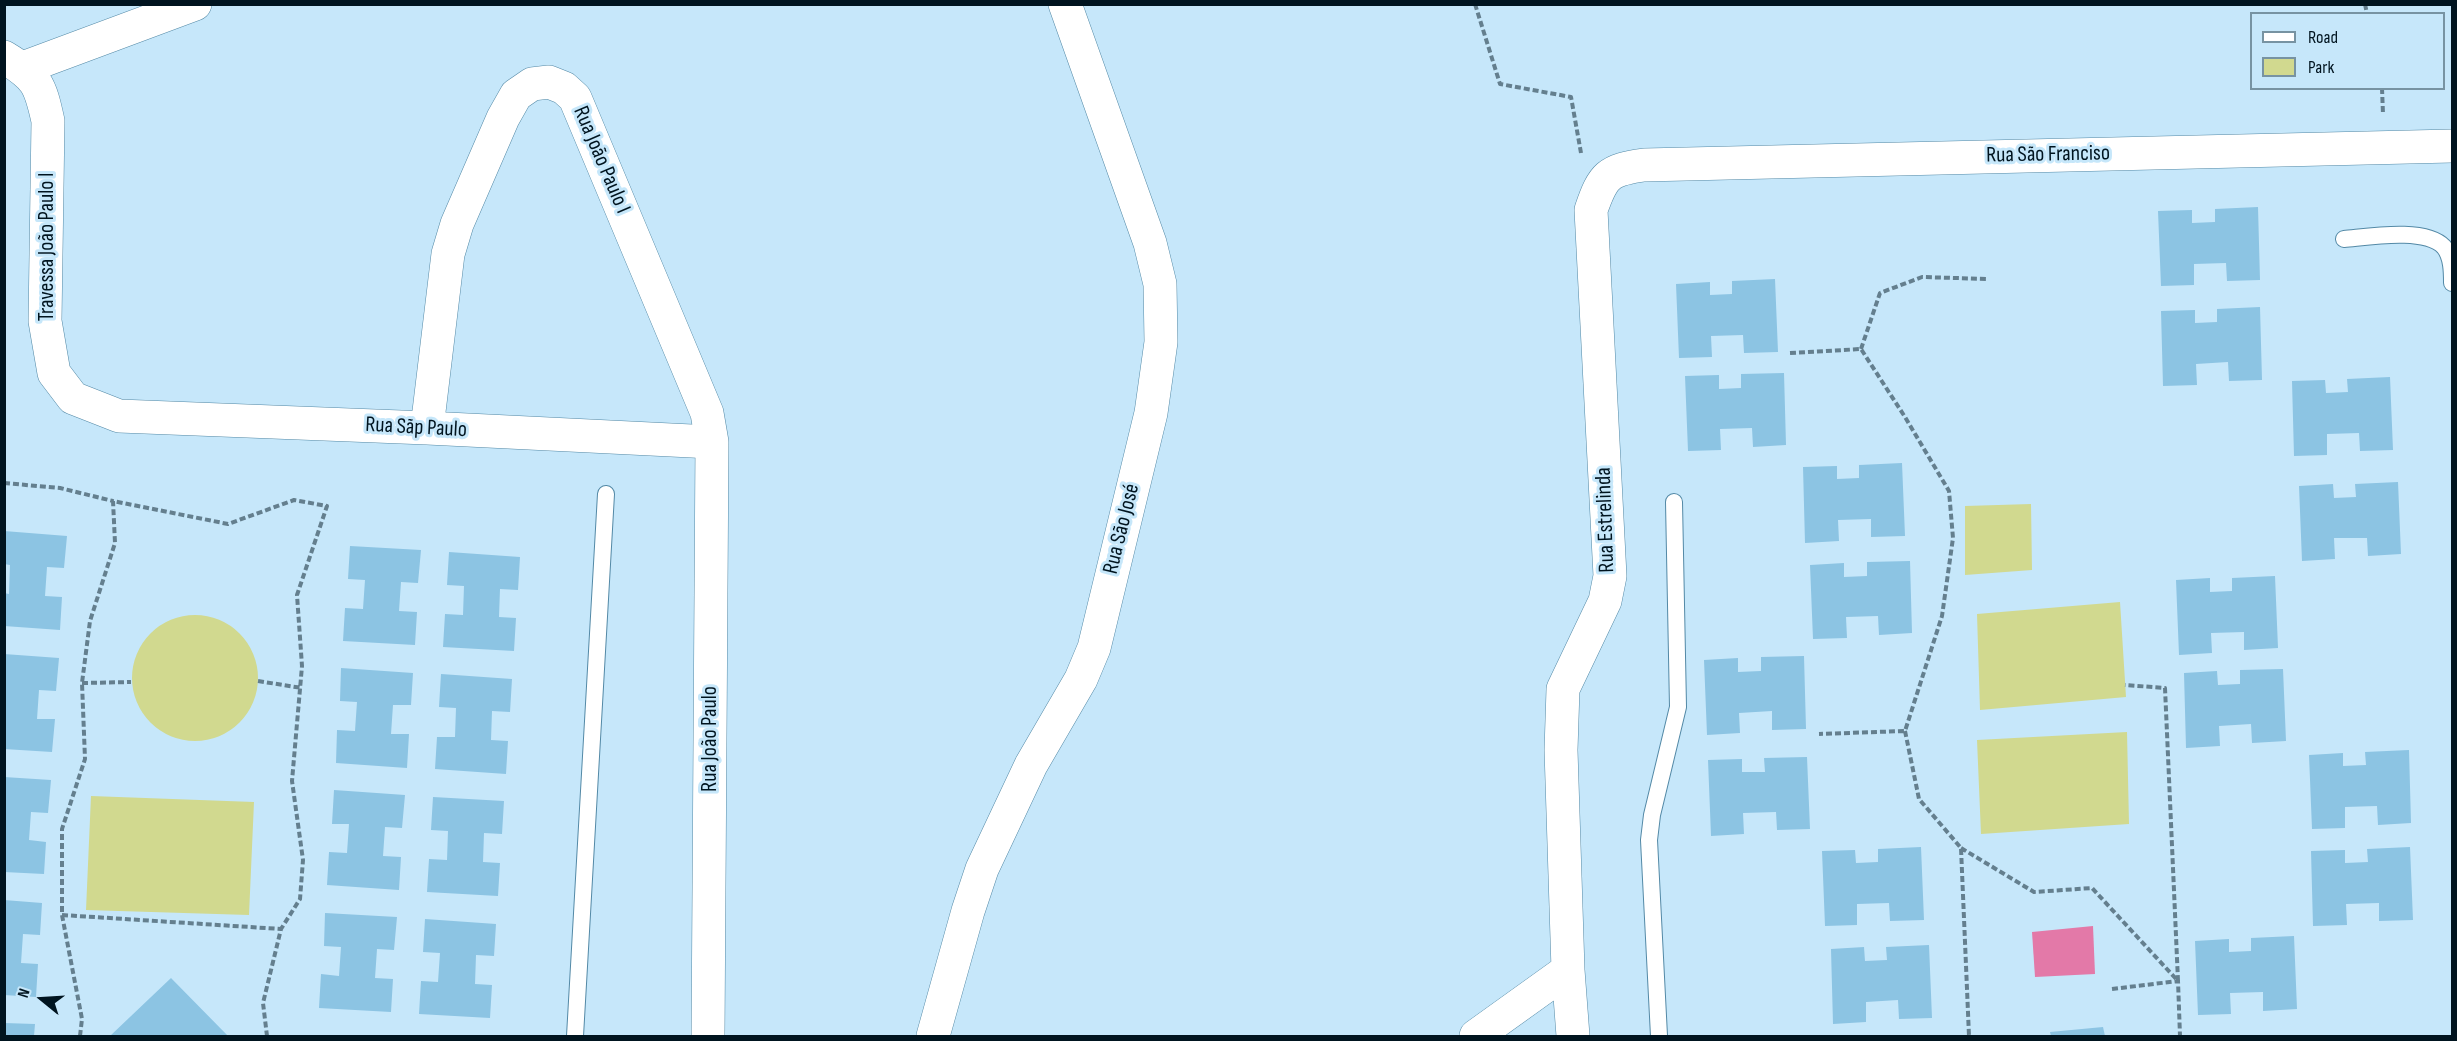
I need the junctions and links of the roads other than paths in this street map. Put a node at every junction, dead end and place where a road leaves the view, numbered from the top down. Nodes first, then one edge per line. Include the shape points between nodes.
1 (195, 4) edge
2 (1065, 4) edge
3 (14, 63) edge
4 (2452, 146) edge
5 (1644, 165) joint
6 (2344, 239) dead end
7 (2452, 283) edge
8 (119, 416) joint
9 (427, 428) junction
10 (712, 442) junction
11 (606, 494) dead end
12 (1674, 502) dead end
13 (1568, 970) junction
14 (575, 1036) edge
15 (708, 1036) edge
16 (933, 1036) edge
17 (1476, 1036) edge
18 (1573, 1036) edge
19 (1659, 1036) edge

1 - 3 street
2 - 16 street, Rua São José via 1150,243 1160,284 1161,342 1151,413 1094,648 1081,679 1031,765 982,869
3 - 8 street, Travessa João Paulo I via 41,89 48,121 45,321 54,373 73,398
4 - 5 street, Rua São Franciso
5 - 13 street, Rua Estrelinda via 1617,169 1599,187 1591,210 1610,576 1605,601 1563,689 1561,750
6 - 7 lane via 2405,234 2427,238 2444,247 2451,264
8 - 9 street, Rua Sãp Paulo
9 - 10 street, Rua Sãp Paulo
9 - 10 street, Rua João Paulo I via 448,254 457,224 516,95 532,84 549,82 575,98 707,413
10 - 15 street, Rua João Paulo
11 - 14 lane
12 - 19 lane via 1678,707 1649,840
13 - 17 street
13 - 18 street, Rua Estrelinda

